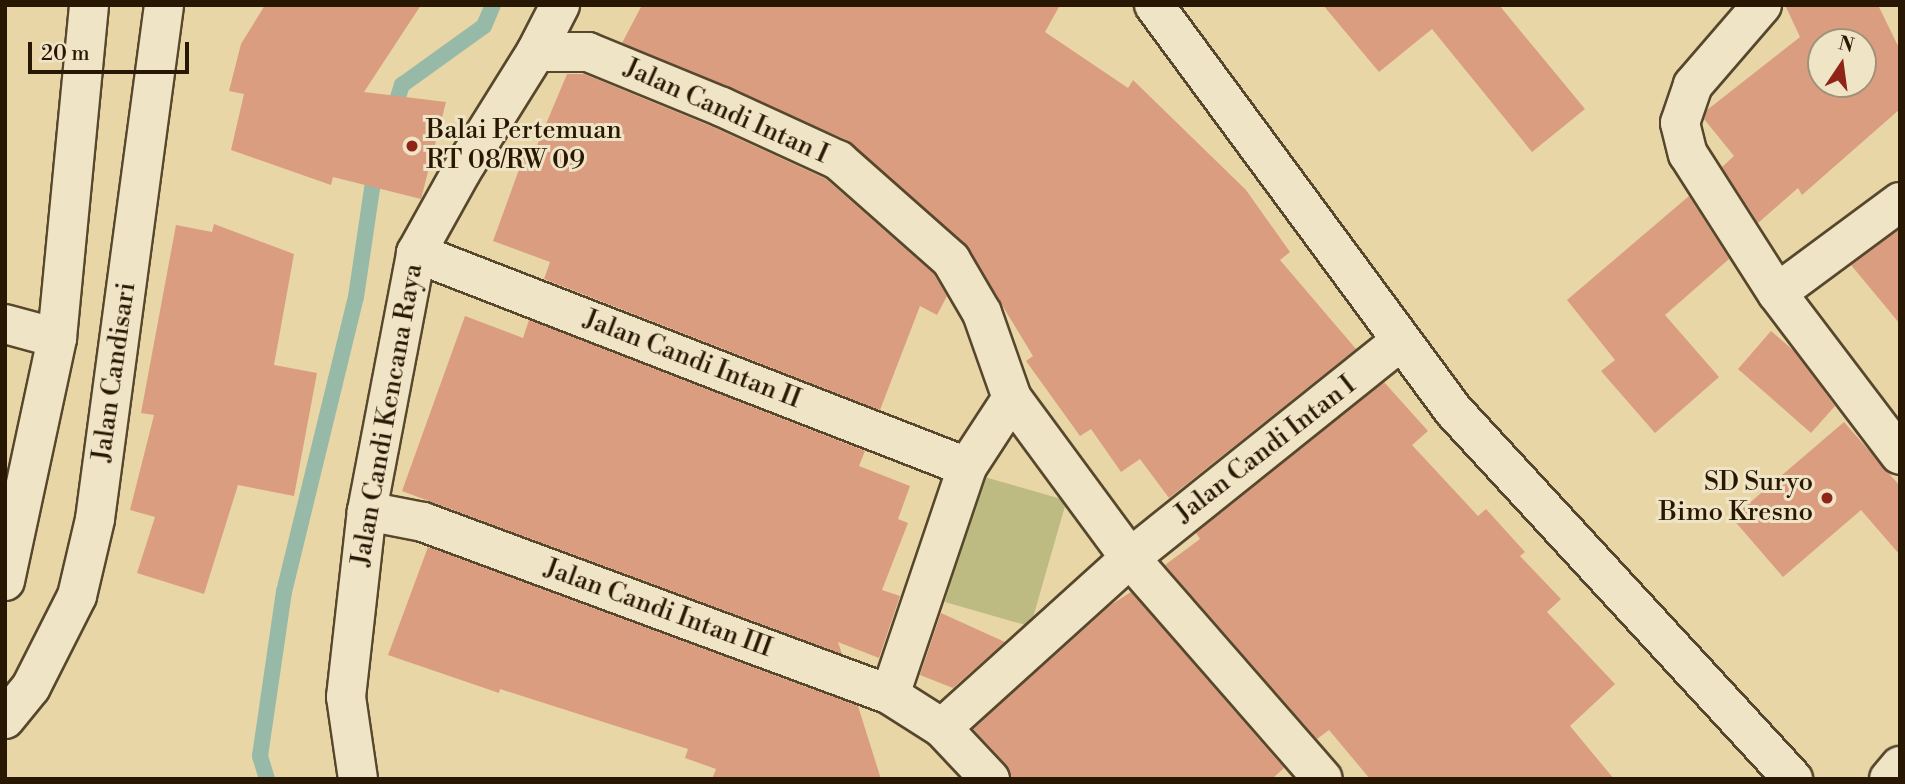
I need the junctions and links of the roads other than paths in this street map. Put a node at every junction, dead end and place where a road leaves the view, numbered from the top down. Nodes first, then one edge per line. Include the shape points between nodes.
1 (89, 5) edge
2 (164, 5) edge
3 (560, 5) edge
4 (1154, 5) edge
5 (1755, 7) edge
6 (536, 52) junction
7 (1900, 202) edge
8 (416, 253) junction
9 (1777, 293) junction
10 (5, 324) edge
11 (57, 338) junction
12 (1401, 341) junction
13 (1012, 398) junction
14 (1900, 455) edge
15 (967, 467) junction
16 (367, 511) junction
17 (1130, 558) junction
18 (5, 580) edge
19 (890, 695) junction
20 (5, 719) edge
21 (942, 728) junction
22 (1900, 766) edge
23 (358, 779) edge
24 (990, 779) edge
25 (1323, 779) edge
26 (1793, 779) edge
27 (1889, 779) edge

1 - 11 street
2 - 20 street, Jalan Candisari via 95,519 77,596 31,687
3 - 6 street, Jalan Candi Kencana Raya
4 - 12 street
5 - 9 street via 1693,85 1680,123 1688,154
6 - 8 street, Jalan Candi Kencana Raya
6 - 13 street, Jalan Candi Intan I via 588,52 838,160 951,260 982,313
7 - 9 street
8 - 15 street, Jalan Candi Intan II
8 - 16 street, Jalan Candi Kencana Raya
9 - 14 street
10 - 11 street
11 - 18 street
12 - 17 street, Jalan Candi Intan I
12 - 26 street via 1452,410
13 - 15 street
13 - 17 street, Jalan Candi Intan I
15 - 19 street
16 - 19 street, Jalan Candi Intan III via 423,522
16 - 23 street, Jalan Candi Kencana Raya via 346,696
17 - 21 street, Jalan Candi Intan I
17 - 25 street
19 - 21 street, Jalan Candi Intan III
21 - 24 street, Jalan Candi Intan III
22 - 27 street

